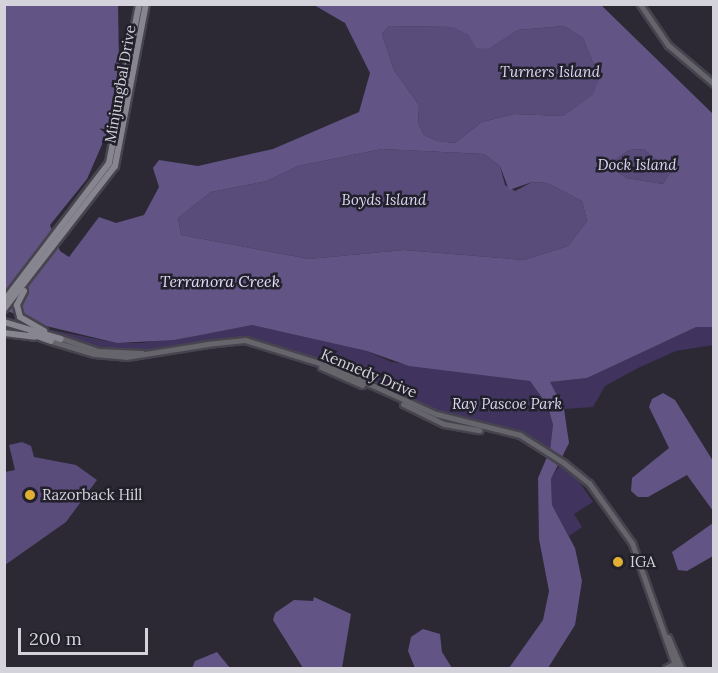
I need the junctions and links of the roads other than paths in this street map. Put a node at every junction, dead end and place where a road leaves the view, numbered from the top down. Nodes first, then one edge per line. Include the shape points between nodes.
1 (139, 4) edge
2 (146, 4) edge
3 (640, 4) edge
4 (714, 84) edge
5 (66, 228) junction
6 (4, 301) edge
7 (4, 309) edge
8 (4, 324) edge
9 (44, 331) joint
10 (4, 333) edge
11 (61, 339) junction
12 (51, 341) junction
13 (207, 344) junction
14 (156, 353) junction
15 (429, 411) junction
16 (457, 427) junction
17 (487, 429) junction
18 (676, 664) edge
19 (666, 669) edge
20 (681, 669) edge

1 - 5 main road, Minjungbal Drive via 113,151 101,178
2 - 5 main road, Minjungbal Drive via 117,159 107,181
3 - 4 street via 669,40 675,40 674,46
5 - 6 main road, Minjungbal Drive
5 - 7 main road, Minjungbal Drive
5 - 9 main road via 17,305 24,321
8 - 11 main road
8 - 12 main road
9 - 11 street
10 - 12 main road
11 - 14 street, Kennedy Drive via 98,351
12 - 14 street, Kennedy Drive via 105,356
13 - 14 street, Kennedy Drive
13 - 15 street, Kennedy Drive via 232,339 251,342 345,372
13 - 16 street, Kennedy Drive via 244,342 319,366
15 - 16 street
15 - 17 street, Kennedy Drive
16 - 17 street, Kennedy Drive
17 - 18 street, Kennedy Drive via 520,435 588,482 632,543
18 - 19 street
18 - 20 street, Kennedy Drive

